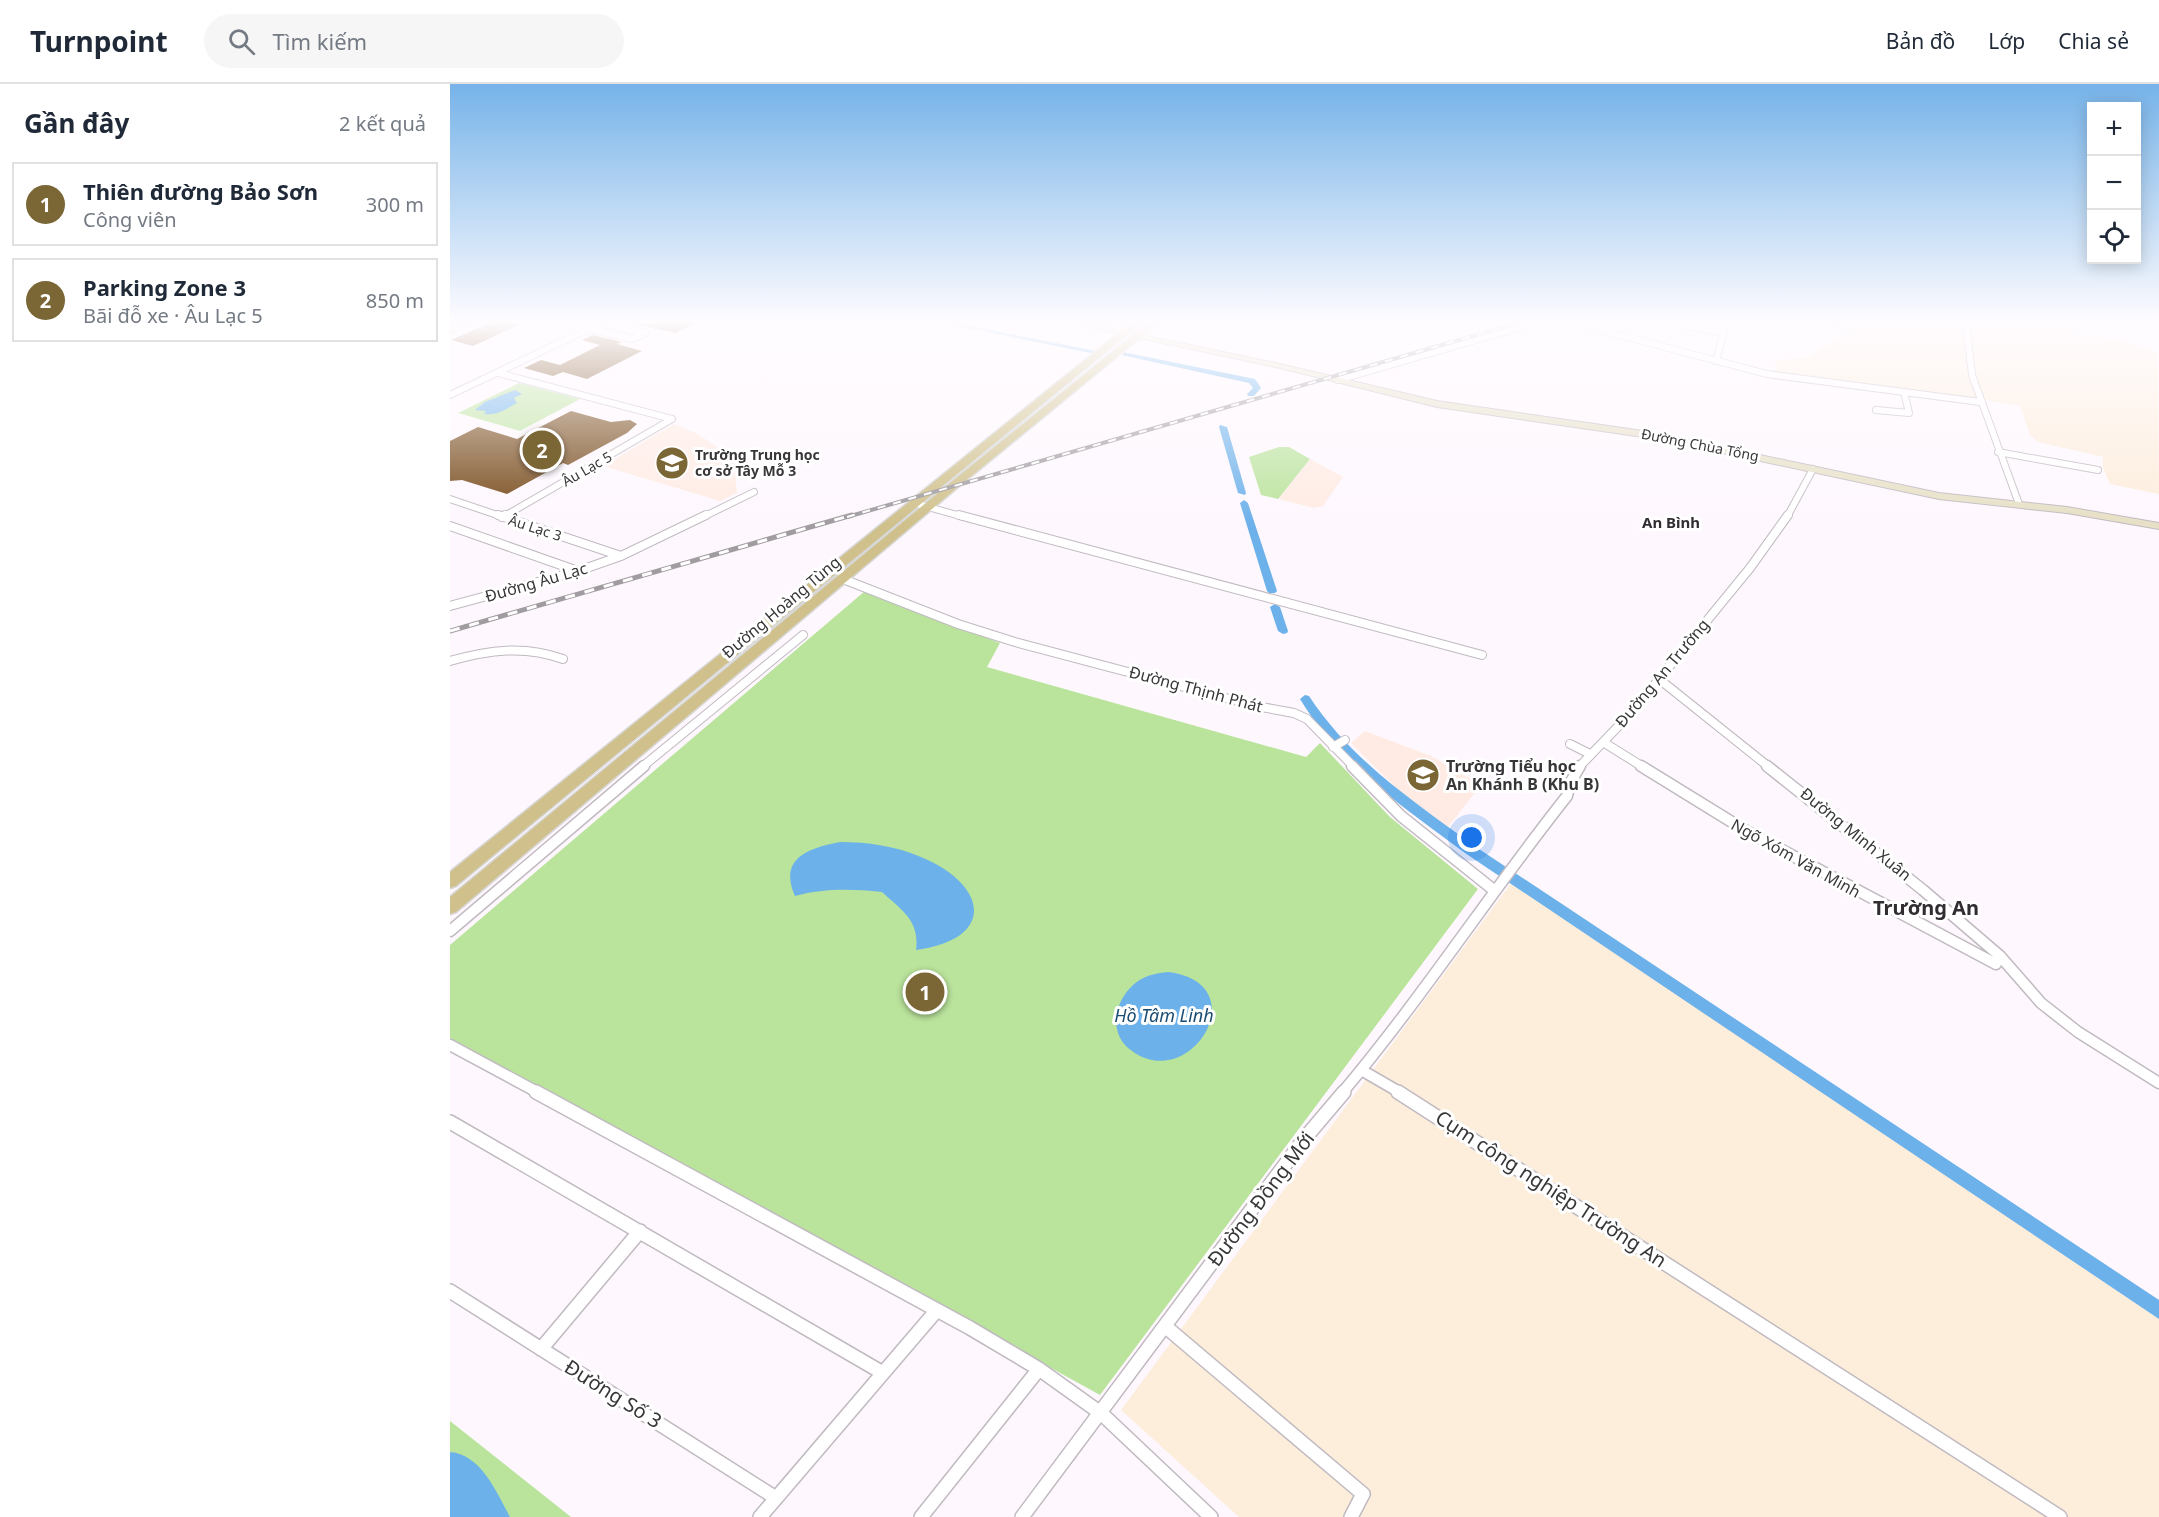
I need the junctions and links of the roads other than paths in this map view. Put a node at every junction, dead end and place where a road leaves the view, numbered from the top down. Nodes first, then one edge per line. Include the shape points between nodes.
1 (562, 390) edge
2 (1053, 390) edge
3 (1072, 390) edge
4 (1379, 390) edge
5 (1888, 390) edge
6 (1976, 390) edge
7 (1904, 392) junction
8 (1980, 402) junction
9 (1876, 410) dead end
10 (1998, 452) junction
11 (1813, 469) junction
12 (2098, 470) dead end
13 (754, 492) dead end
14 (450, 499) edge
15 (914, 503) junction
16 (2019, 504) junction
17 (929, 507) junction
18 (502, 517) junction
19 (450, 526) edge
20 (2159, 526) edge
21 (621, 556) junction
22 (578, 571) junction
23 (843, 579) junction
24 (450, 606) edge
25 (762, 626) junction
26 (782, 631) junction
27 (803, 635) dead end
28 (1482, 655) dead end
29 (563, 659) dead end
30 (450, 661) edge
31 (1659, 679) junction
32 (1603, 742) junction
33 (1570, 744) dead end
34 (1590, 754) junction
35 (603, 756) junction
36 (623, 763) junction
37 (598, 784) junction
38 (615, 790) junction
39 (450, 881) edge
40 (1501, 882) junction
41 (450, 907) edge
42 (450, 931) edge
43 (1996, 964) dead end
44 (453, 1050) edge
45 (1363, 1071) junction
46 (2159, 1083) edge
47 (450, 1122) edge
48 (640, 1231) junction
49 (450, 1291) edge
50 (937, 1310) junction
51 (1166, 1327) junction
52 (541, 1349) junction
53 (1039, 1369) junction
54 (883, 1373) junction
55 (1102, 1414) junction
56 (776, 1498) junction
57 (760, 1517) edge
58 (921, 1517) edge
59 (1022, 1517) edge
60 (1211, 1517) edge
61 (1351, 1517) edge
62 (2060, 1517) edge

1 - 18 street, Âu Lạc 5 via 672,419
2 - 15 main road, Đường Hoàng Tùng
3 - 17 main road, Đường Hoàng Tùng
4 - 11 main road, Đường Chùa Tổng via 1437,404 1657,436
5 - 7 street
6 - 8 street
7 - 8 street
7 - 9 street via 1909,413
8 - 10 street
10 - 12 street
10 - 16 street
11 - 16 main road, Đường Chùa Tổng via 1939,496
11 - 31 street, Đường An Trường via 1757,560
13 - 21 street, Đường Âu Lạc
14 - 18 street, Âu Lạc 3
15 - 17 street
15 - 25 main road, Đường Hoàng Tùng
16 - 20 main road, Đường Chùa Tổng
17 - 23 main road, Đường Hoàng Tùng
17 - 28 street
18 - 21 street, Âu Lạc 3
19 - 22 street, Âu Lạc 3
21 - 22 street, Đường Âu Lạc
22 - 24 street, Đường Âu Lạc
23 - 26 main road, Đường Hoàng Tùng
23 - 40 street, Đường Thịnh Phát via 1015,642 1294,713 1339,743 1401,816
25 - 26 main road
25 - 35 main road, Đường Hoàng Tùng
26 - 36 main road, Đường Hoàng Tùng
27 - 38 street
29 - 30 street via 530,648 509,648
31 - 32 street, Đường An Trường
31 - 46 street, Đường Minh Xuân via 1923,890 2000,956 2041,1003 2078,1032
32 - 34 street, Đường An Trường
32 - 43 street, Ngõ Xóm Văn Minh via 1748,832
33 - 34 street
34 - 40 street, Đường An Trường via 1568,783 1567,796
35 - 36 main road
35 - 39 main road, Đường Hoàng Tùng
36 - 37 main road, Đường Hoàng Tùng
37 - 38 street
37 - 41 main road, Đường Hoàng Tùng
38 - 42 street
40 - 45 street, Đường Đồng Mới
44 - 50 street
45 - 51 street, Đường Đồng Mới via 1305,1138
45 - 62 street, Cụm công nghiệp Trường An
47 - 48 street
48 - 52 street
48 - 54 street
49 - 52 street, Đường Số 3
50 - 53 street
50 - 54 street
51 - 55 street, Đường Đồng Mới
51 - 61 street via 1363,1494
52 - 56 street, Đường Số 3
53 - 55 street
53 - 58 street
54 - 56 street
55 - 59 street, Đường Đồng Mới
55 - 60 street
56 - 57 street

